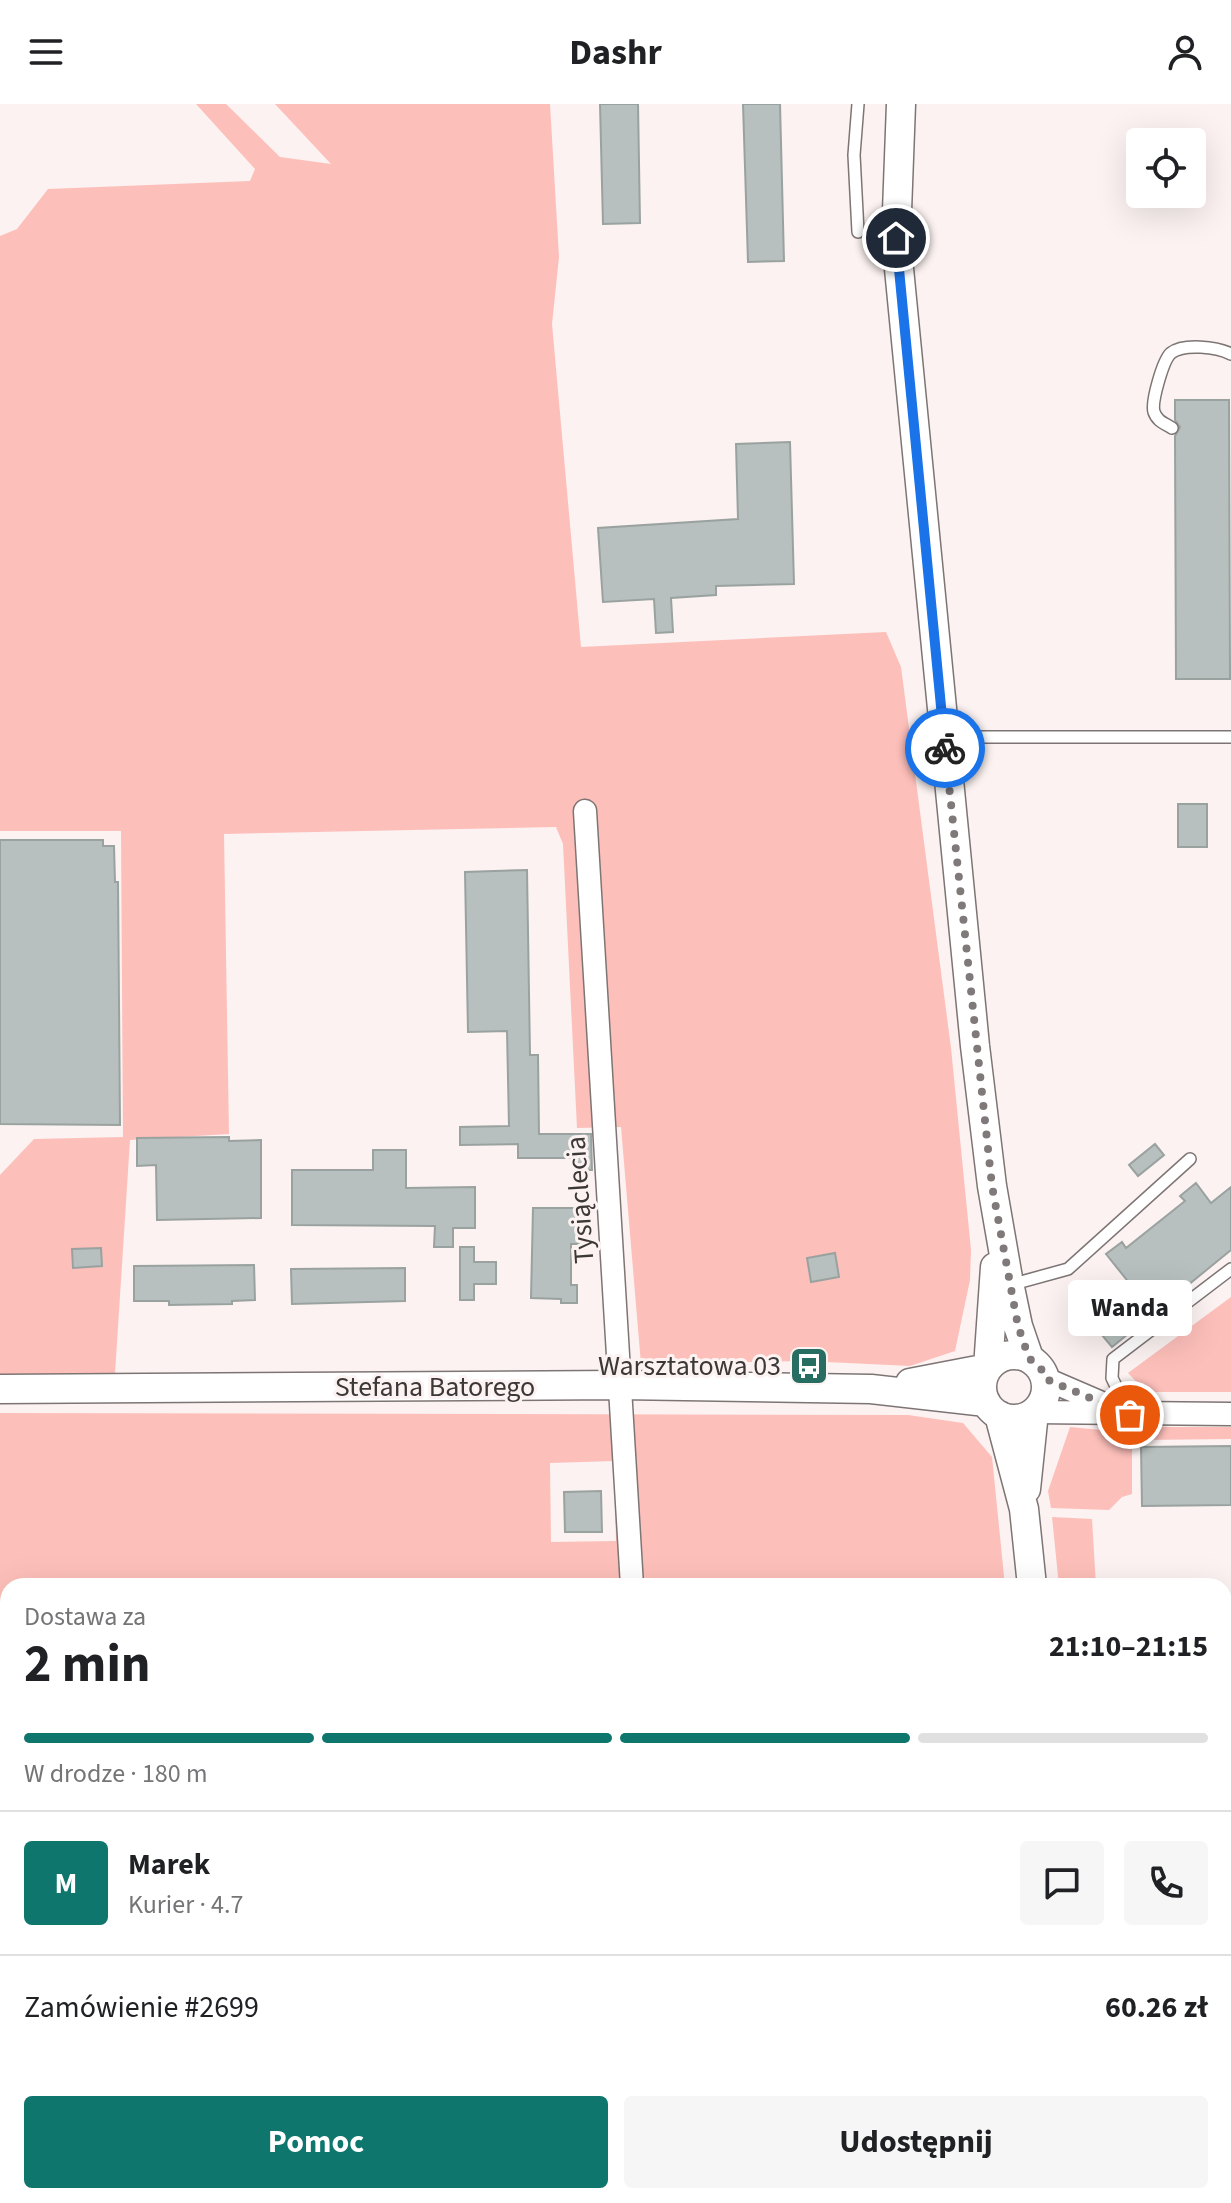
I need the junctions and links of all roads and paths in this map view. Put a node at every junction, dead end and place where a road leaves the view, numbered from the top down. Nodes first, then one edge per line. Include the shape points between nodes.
1 (858, 104) edge
2 (901, 104) edge
3 (858, 232) dead end
4 (1231, 354) edge
5 (1172, 428) dead end
6 (944, 737) junction
7 (1231, 737) edge
8 (585, 811) dead end
9 (1190, 1159) dead end
10 (992, 1186) junction
11 (1231, 1269) edge
12 (1010, 1285) junction
13 (988, 1368) junction
14 (1038, 1368) junction
15 (621, 1385) junction
16 (0, 1389) edge
17 (871, 1389) junction
18 (993, 1409) junction
19 (1034, 1412) junction
20 (1231, 1414) edge
21 (1130, 1415) junction
22 (1024, 1509) junction
23 (632, 1578) edge
24 (1031, 1578) edge

1 - 3 lane
2 - 6 street via 896,238
4 - 5 lane via 1187,347 1164,361 1153,409 1158,420
6 - 7 lane
6 - 10 street
8 - 15 street, Tysiąclecia
9 - 12 lane via 1068,1269
10 - 12 street
10 - 13 street via 996,1274
11 - 21 lane via 1113,1359 1112,1378
12 - 14 street via 1018,1326
13 - 14 street via 1011,1354
13 - 17 street, Stefana Batorego
13 - 18 street via 982,1385
14 - 19 street via 1045,1397
14 - 21 street
15 - 16 street, Stefana Batorego
15 - 17 street, Stefana Batorego
15 - 23 street, Tysiąclecia
17 - 18 street, Stefana Batorego
18 - 19 street via 1017,1419
18 - 22 street
19 - 21 street
19 - 22 street
20 - 21 street
22 - 24 street

